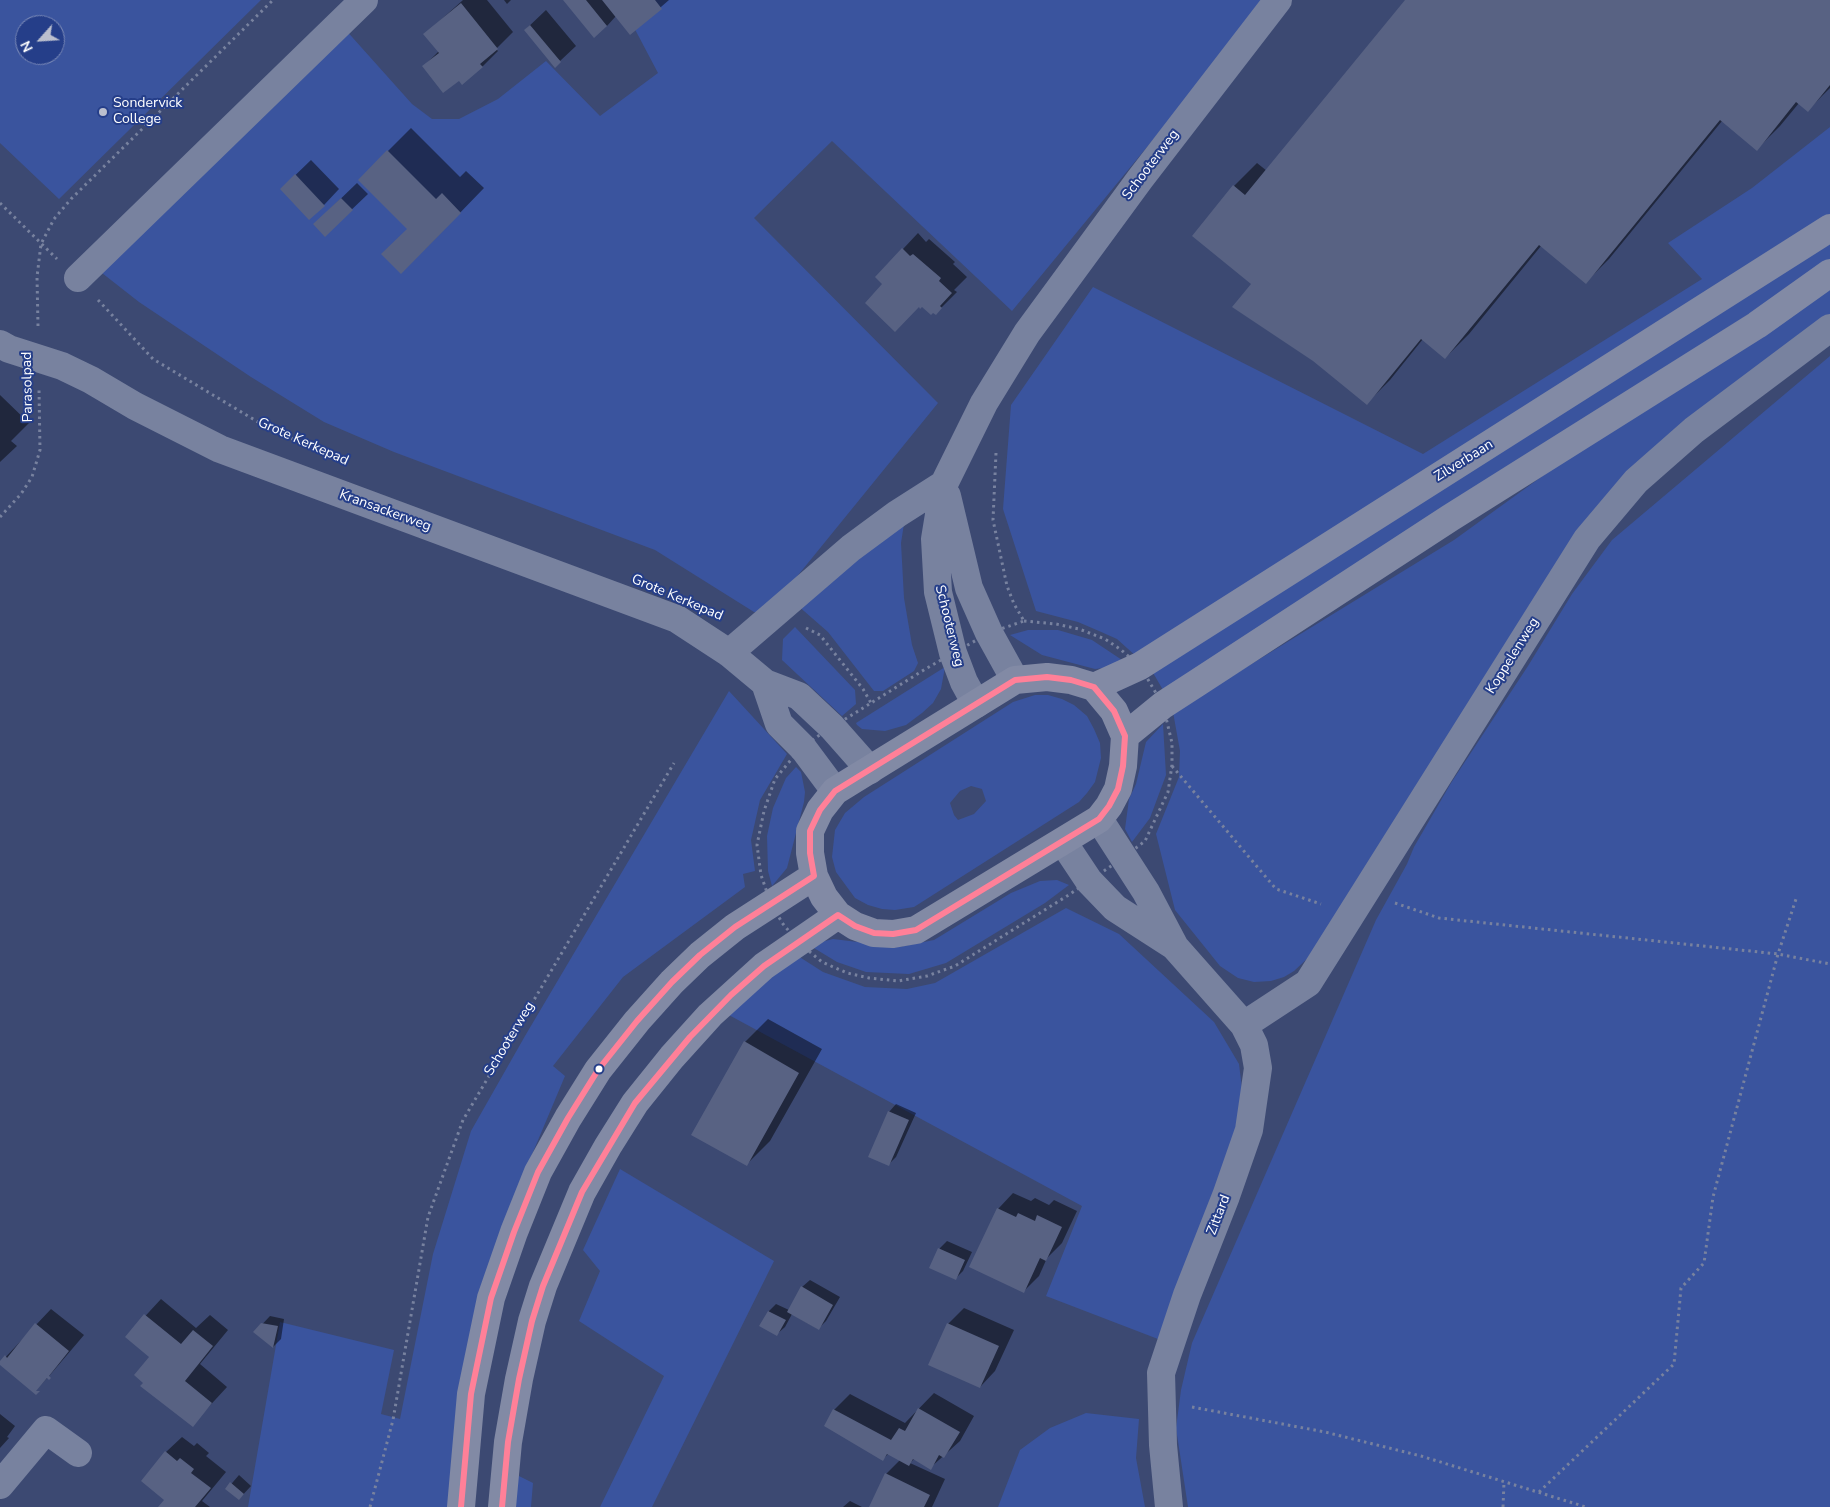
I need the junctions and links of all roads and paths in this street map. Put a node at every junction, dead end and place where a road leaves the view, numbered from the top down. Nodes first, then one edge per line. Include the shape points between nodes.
1 (273, 0) edge
2 (364, 0) edge
3 (1278, 0) edge
4 (0, 203) edge
5 (1830, 228) edge
6 (41, 244) junction
7 (1830, 273) edge
8 (78, 278) junction
9 (1830, 328) edge
10 (0, 344) edge
11 (38, 357) junction
12 (996, 444) dead end
13 (335, 456) dead end
14 (944, 484) junction
15 (0, 517) edge
16 (1024, 621) dead end
17 (803, 626) dead end
18 (729, 653) junction
19 (928, 668) dead end
20 (1015, 680) junction
21 (765, 683) junction
22 (1094, 687) junction
23 (871, 703) junction
24 (976, 704) junction
25 (832, 727) junction
26 (1125, 736) junction
27 (803, 748) junction
28 (674, 763) dead end
29 (1172, 765) dead end
30 (870, 770) junction
31 (835, 791) junction
32 (1099, 819) junction
33 (1063, 842) junction
34 (814, 876) junction
35 (1797, 896) dead end
36 (838, 915) junction
37 (1352, 915) junction
38 (1175, 947) junction
39 (1778, 954) junction
40 (1830, 964) edge
41 (1244, 1025) junction
42 (1162, 1401) junction
43 (78, 1453) dead end
44 (1504, 1482) junction
45 (0, 1485) edge
46 (1539, 1492) junction
47 (370, 1507) edge
48 (461, 1507) edge
49 (502, 1507) edge
50 (1170, 1507) edge
51 (1503, 1507) edge
52 (1586, 1507) edge

1 - 6 path via 71,199 54,218
2 - 8 street
3 - 14 street, Schooterweg via 1032,326 984,403
4 - 6 path, Grote Kerkepad
5 - 22 main road, Zilverbaan via 1140,666
6 - 8 path, Grote Kerkepad
6 - 11 path, Parasolpad via 37,277
7 - 26 main road via 1757,325 1450,518 1163,705
8 - 13 path, Grote Kerkepad via 153,359 273,431
9 - 37 street, Koppelenweg via 1686,436 1636,481 1587,539
10 - 11 street, Kransackerweg
11 - 15 path, Parasolpad via 40,450 32,477
11 - 18 street, Kransackerweg via 91,380 220,449 677,619
12 - 16 path via 993,520 1006,586
14 - 18 street via 851,548
14 - 20 street, Schooterweg via 969,588
14 - 24 street, Schooterweg via 935,539 938,592 953,653
17 - 23 path via 820,635
18 - 21 street, Kransackerweg
19 - 23 path
20 - 22 main road via 1071,680
20 - 24 main road
21 - 25 street, Kransackerweg via 799,696
21 - 27 street via 779,724
22 - 26 main road via 1114,711
23 - 25 path
24 - 30 main road
25 - 27 path
25 - 30 street, Kransackerweg
26 - 32 main road via 1118,788
27 - 31 street
28 - 47 path, Schooterweg via 463,1120 428,1217 393,1420
29 - 37 path via 1276,889
30 - 31 main road
31 - 34 main road via 820,810 810,831
32 - 33 main road
32 - 38 street, Zittard via 1146,892
33 - 36 main road via 916,930 874,933
33 - 38 street, Zittard via 1089,880 1115,908
34 - 36 main road
34 - 48 main road via 735,928 672,982 598,1070 568,1118 538,1172 491,1298 471,1394
35 - 39 path
36 - 49 main road via 764,966 710,1015 635,1103 608,1146 582,1192 532,1321 518,1379
37 - 39 path via 1389,901 1439,918
37 - 41 street, Koppelenweg via 1308,983
38 - 41 street, Zittard
39 - 40 path
39 - 46 path via 1713,1197 1704,1263 1681,1288 1674,1364
41 - 42 street, Zittard via 1254,1045 1258,1068 1249,1130 1161,1373
42 - 44 path via 1325,1432 1421,1456
42 - 50 street, Zittard
43 - 45 street via 46,1430
44 - 46 path
44 - 51 path
46 - 52 path

